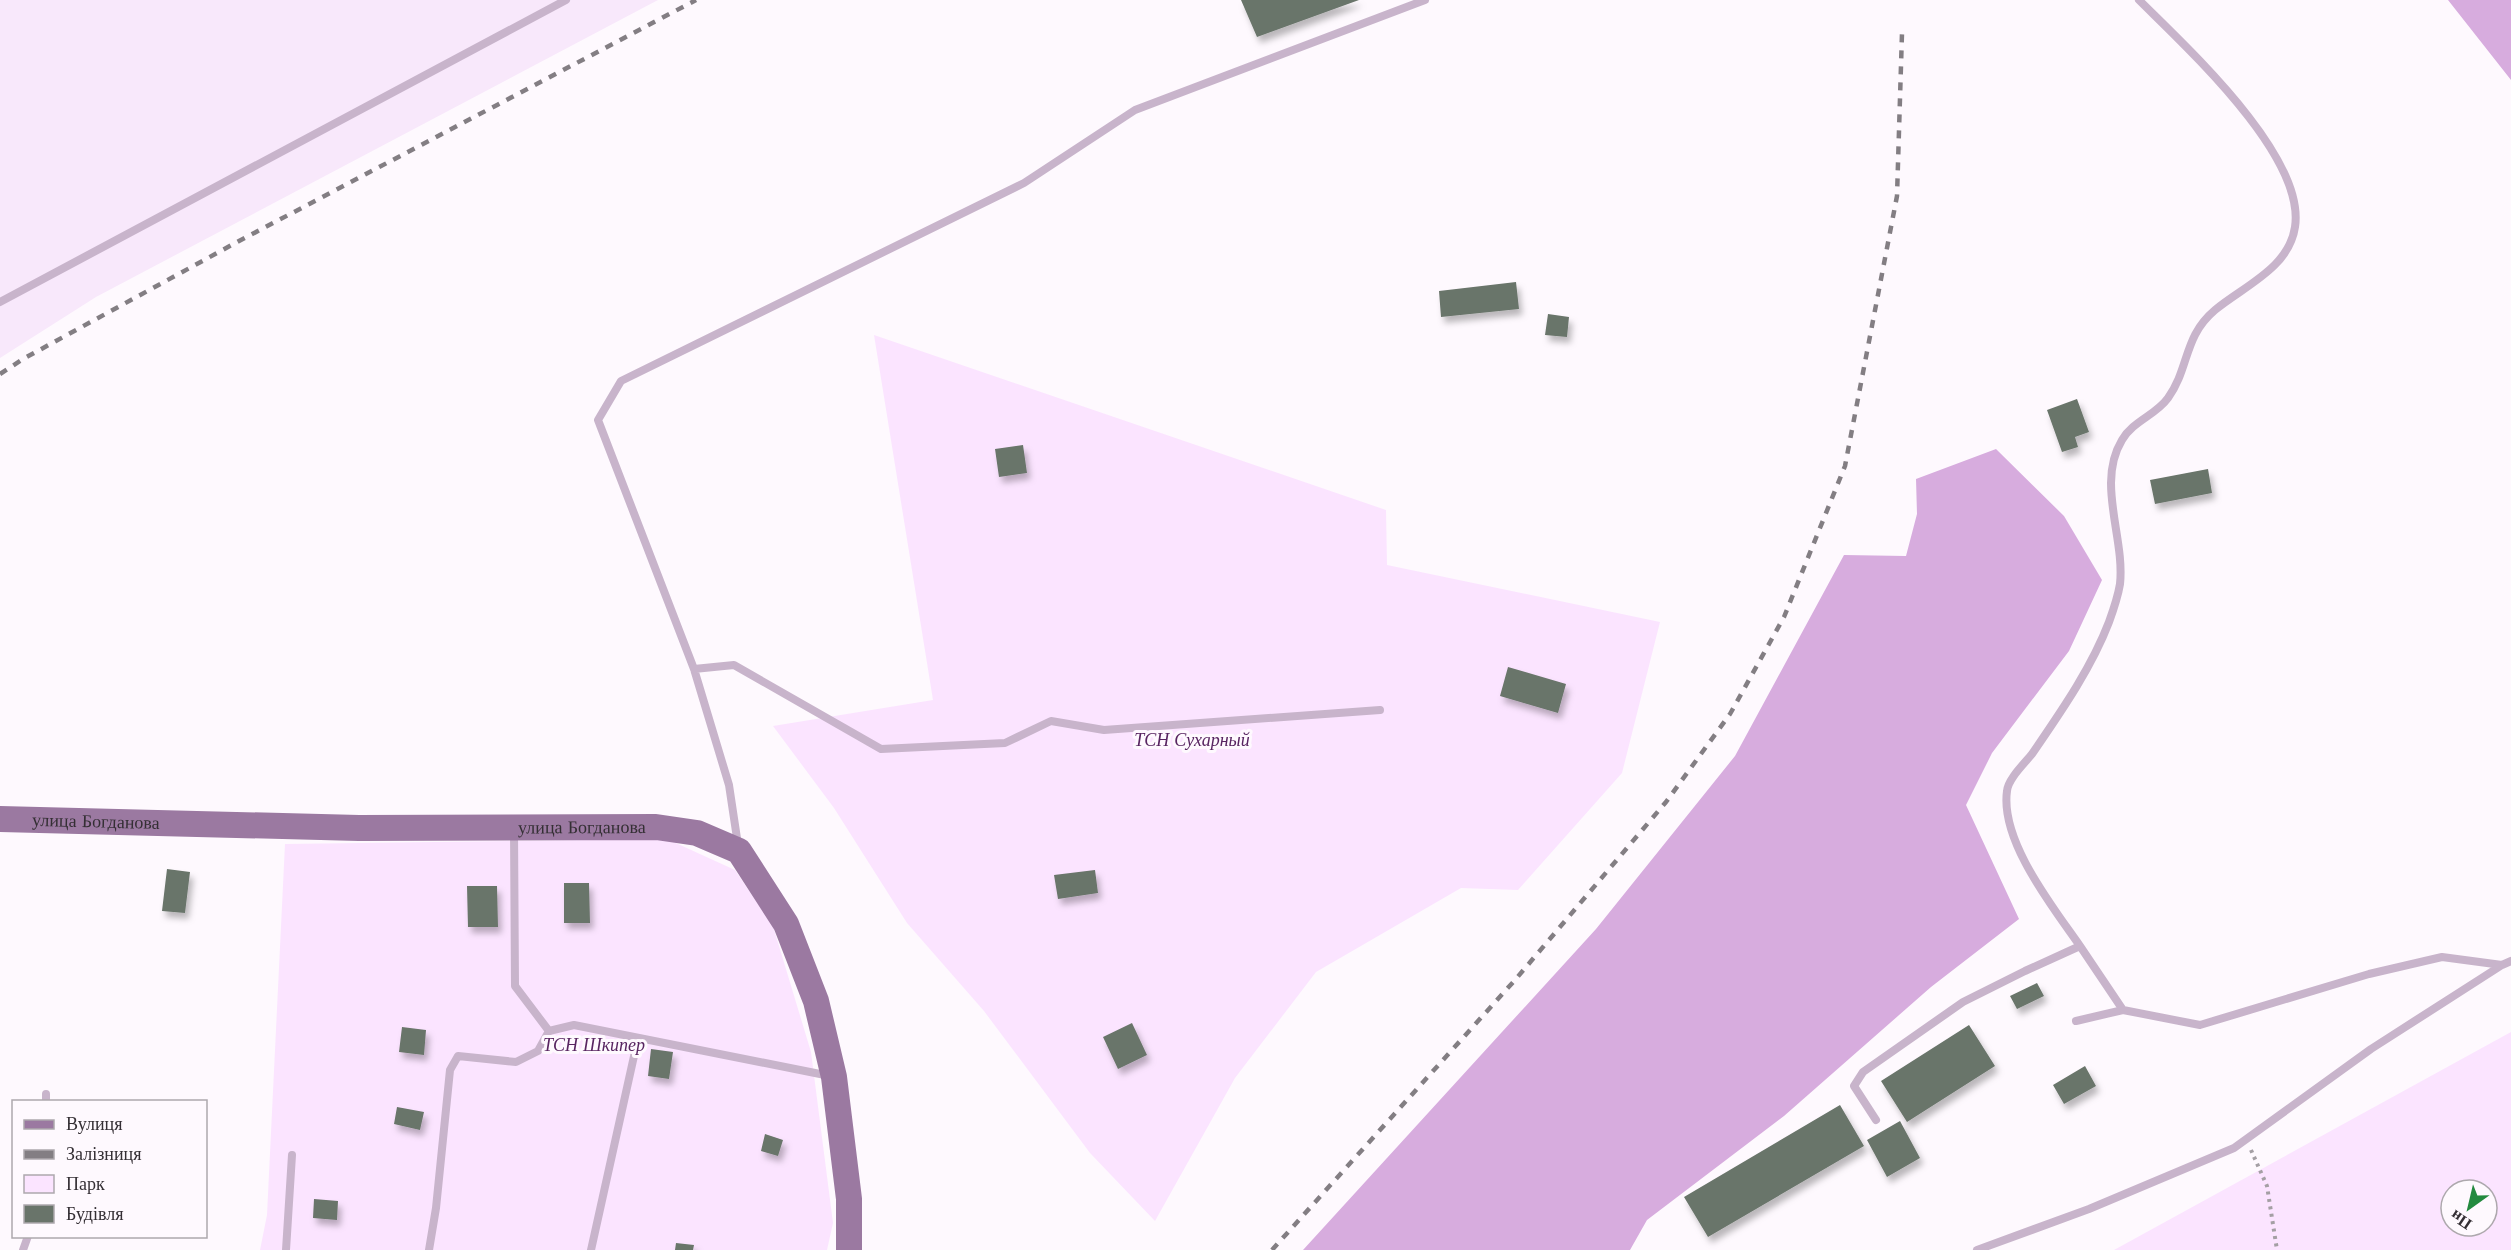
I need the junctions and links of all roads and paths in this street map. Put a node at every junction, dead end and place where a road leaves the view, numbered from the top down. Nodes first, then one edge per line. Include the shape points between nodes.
1 (566, 0) edge
2 (1425, 0) edge
3 (2139, 0) edge
4 (0, 302) edge
5 (694, 669) junction
6 (1380, 710) dead end
7 (0, 819) edge
8 (514, 829) junction
9 (739, 851) junction
10 (2080, 946) junction
11 (2506, 963) edge
12 (2123, 1010) junction
13 (2076, 1021) dead end
14 (549, 1031) junction
15 (638, 1038) junction
16 (834, 1077) junction
17 (1876, 1120) dead end
18 (2246, 1139) junction
19 (292, 1155) dead end
20 (286, 1250) edge
21 (429, 1250) edge
22 (591, 1250) edge
23 (849, 1250) edge
24 (1977, 1250) edge
25 (2277, 1250) edge

1 - 4 lane
2 - 5 lane via 1135,110 1024,183 621,381 598,420
3 - 10 lane via 2251,119 2274,152 2292,195 2296,226 2286,253 2273,267 2197,327 2168,398 2123,437 2114,455 2110,479 2120,584 2109,622 2081,677 2007,788 2007,820 2033,877
5 - 6 lane via 734,665 881,749 1005,743 1051,721 1104,730
5 - 9 lane via 729,785
7 - 8 main road, улица Богданова
8 - 9 main road, улица Богданова via 656,827 697,833
8 - 14 lane via 515,986
9 - 16 main road via 786,924 816,1001
10 - 12 lane
10 - 17 lane via 1963,1002 1863,1072 1854,1086
11 - 12 lane via 2442,957 2369,974 2200,1025
11 - 18 lane via 2371,1049
12 - 13 lane
14 - 15 lane via 574,1025
14 - 21 lane via 538,1051 516,1062 458,1056 450,1070
15 - 16 lane
15 - 22 lane
16 - 23 main road via 849,1200
18 - 24 lane via 2234,1148 2089,1209
18 - 25 path via 2267,1186
19 - 20 lane

